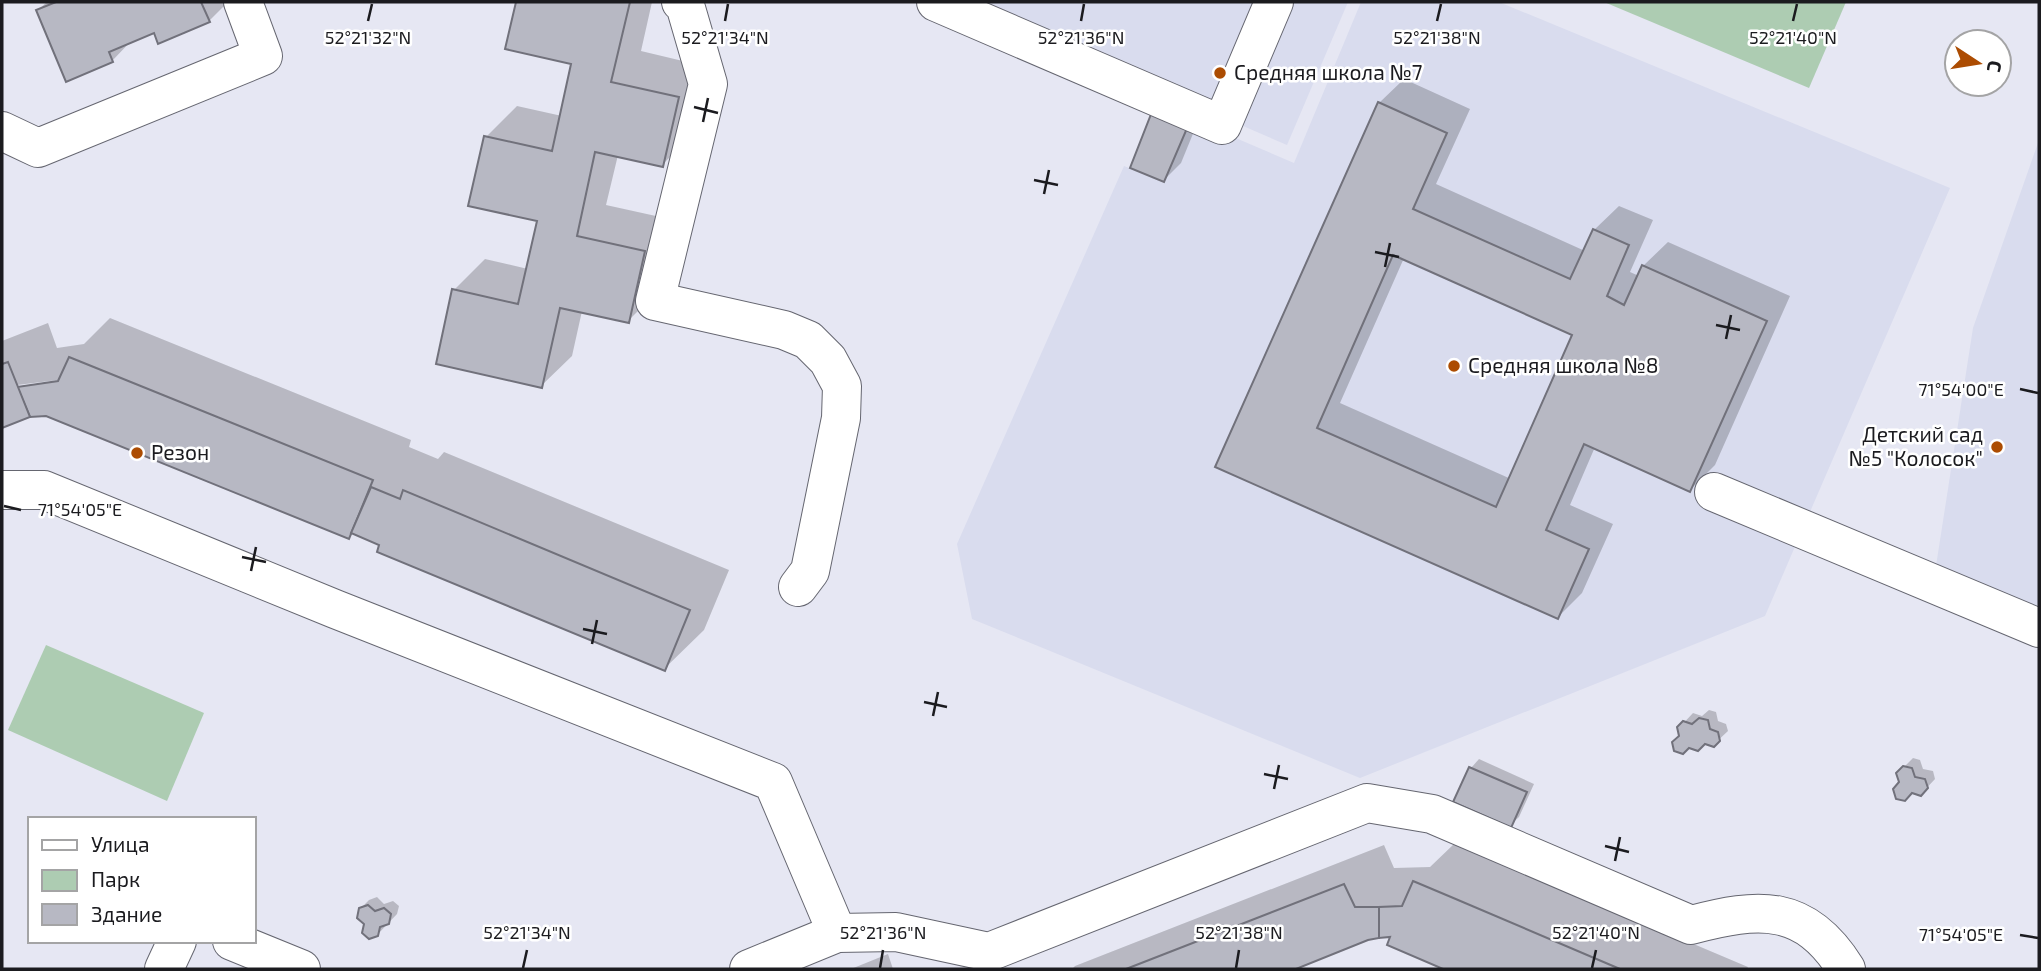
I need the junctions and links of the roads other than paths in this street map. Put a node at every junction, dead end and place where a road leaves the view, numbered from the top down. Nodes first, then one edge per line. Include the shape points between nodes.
1 (243, 2) edge
2 (681, 2) edge
3 (936, 2) edge
4 (1274, 2) edge
5 (2, 131) edge
6 (2, 491) edge
7 (1714, 492) dead end
8 (798, 587) dead end
9 (2039, 628) edge
10 (837, 933) junction
11 (176, 943) edge
12 (237, 943) edge
13 (164, 969) edge
14 (301, 969) edge
15 (749, 969) edge
16 (1846, 969) edge

1 - 5 street via 264,56 38,148
2 - 8 street via 708,85 655,301 784,330 808,340 828,360 842,386 841,418 810,571
3 - 4 street via 1222,125
6 - 10 street via 44,490 773,782
7 - 9 street
10 - 15 street
10 - 16 street via 895,932 989,952 1367,803 1432,814 1691,925 1734,914 1773,914 1807,926 1834,949
11 - 13 street
12 - 14 street

